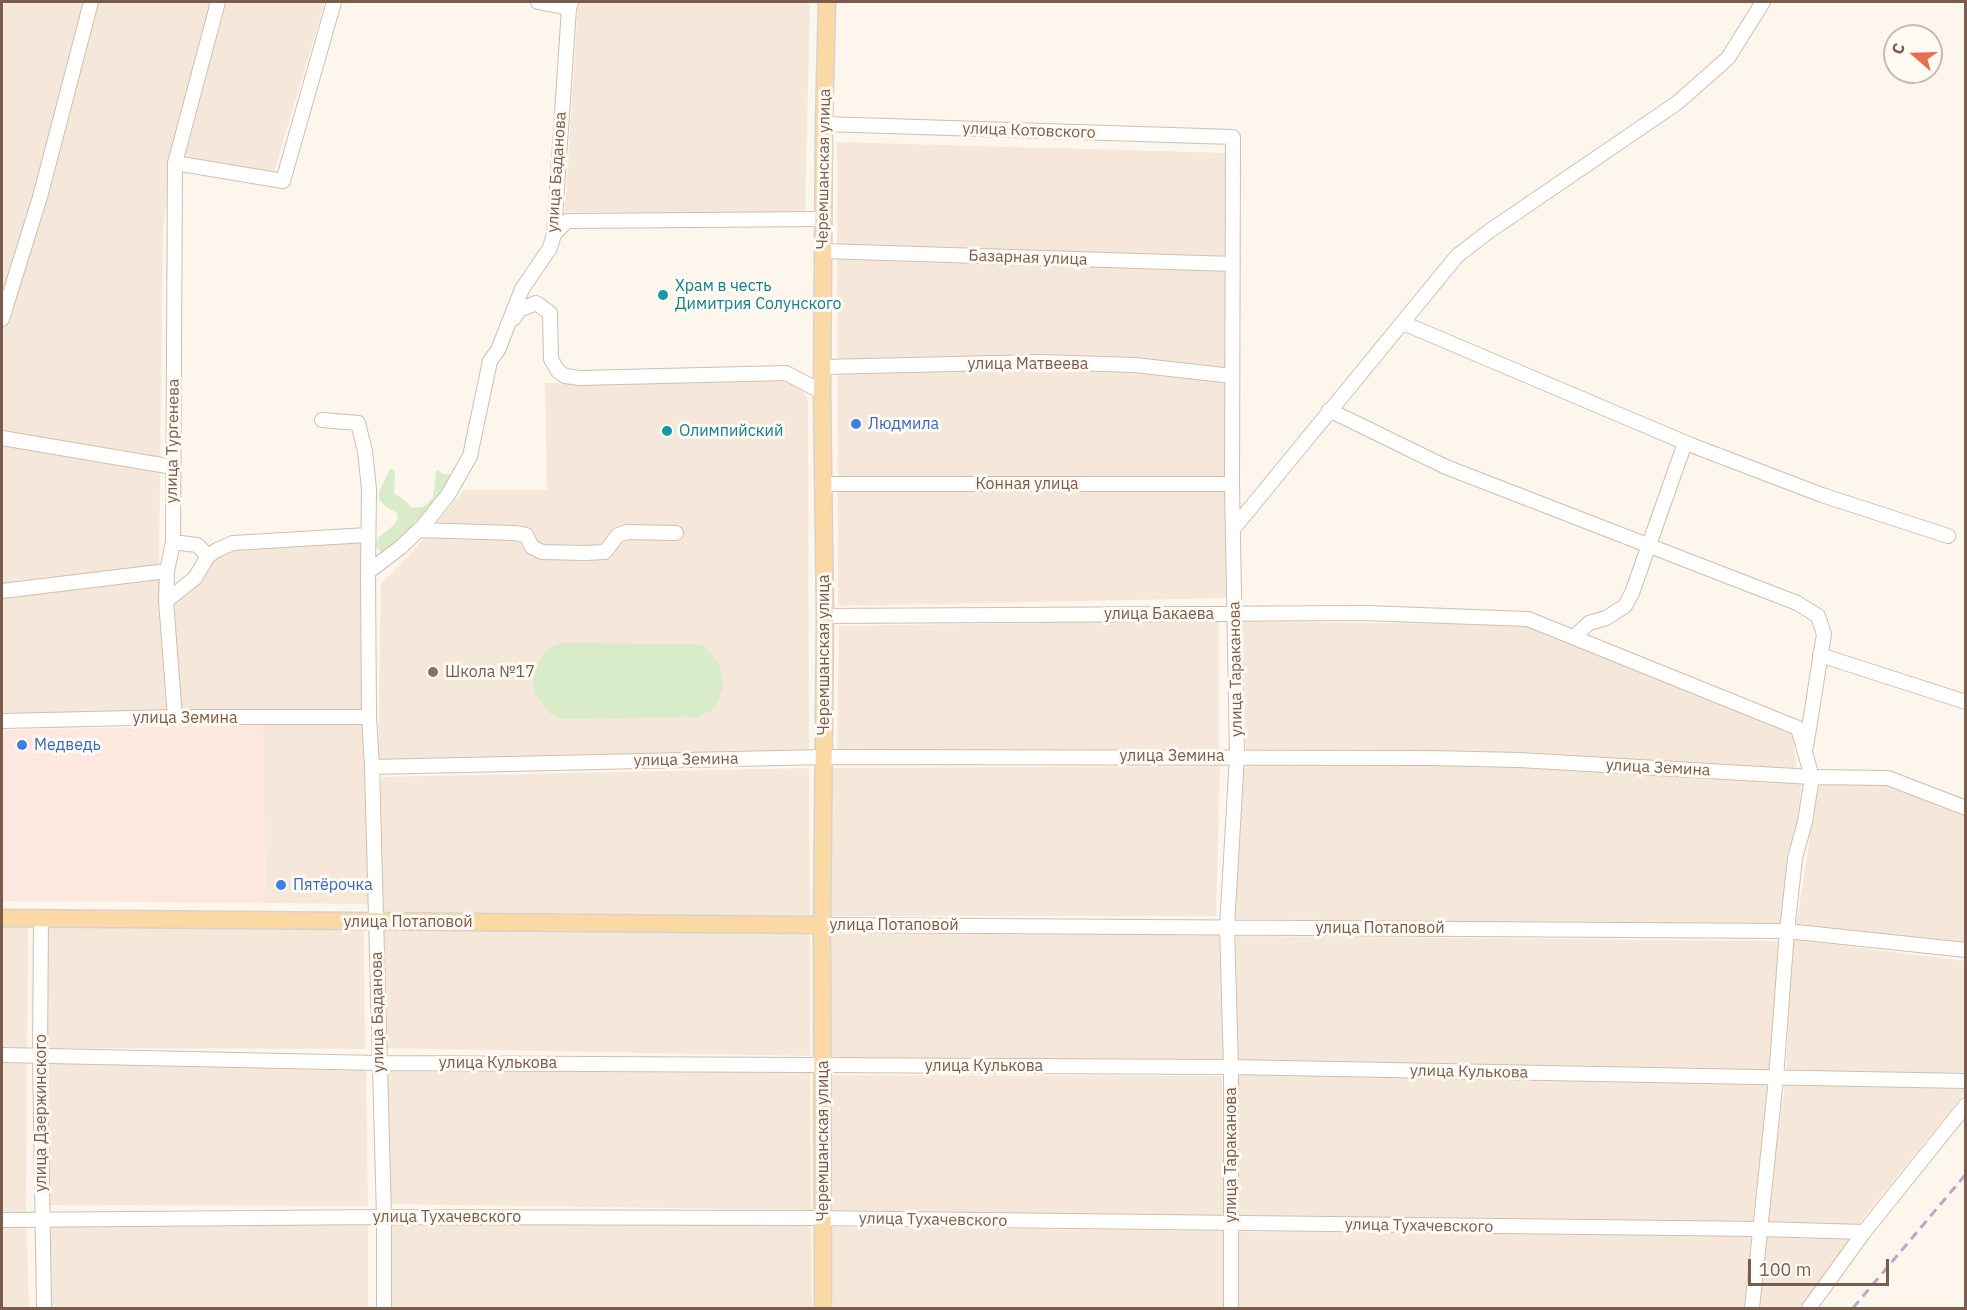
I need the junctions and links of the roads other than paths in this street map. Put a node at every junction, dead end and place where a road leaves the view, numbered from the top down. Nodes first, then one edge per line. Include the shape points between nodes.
1 (91, 2) edge
2 (218, 2) edge
3 (334, 2) edge
4 (538, 2) edge
5 (827, 2) edge
6 (1763, 2) edge
7 (570, 5) edge
8 (824, 124) junction
9 (1233, 137) joint
10 (175, 163) junction
11 (824, 219) junction
12 (554, 234) junction
13 (824, 251) junction
14 (1233, 264) junction
15 (2, 319) edge
16 (1403, 322) junction
17 (509, 324) junction
18 (823, 367) junction
19 (1232, 376) junction
20 (822, 392) junction
21 (1329, 410) junction
22 (322, 420) dead end
23 (2, 438) edge
24 (1685, 442) junction
25 (173, 467) junction
26 (822, 484) junction
27 (1232, 484) junction
28 (1234, 528) junction
29 (419, 530) junction
30 (676, 533) dead end
31 (368, 535) junction
32 (1948, 536) dead end
33 (173, 542) junction
34 (1648, 546) junction
35 (208, 556) junction
36 (167, 571) junction
37 (368, 572) junction
38 (2, 591) edge
39 (166, 601) junction
40 (1235, 613) junction
41 (825, 616) junction
42 (1574, 637) junction
43 (1820, 655) junction
44 (1965, 702) edge
45 (175, 717) junction
46 (369, 717) junction
47 (2, 720) edge
48 (1805, 752) junction
49 (1237, 756) junction
50 (824, 757) junction
51 (372, 767) junction
52 (1812, 777) junction
53 (1965, 808) edge
54 (2, 918) edge
55 (41, 918) junction
56 (376, 922) junction
57 (822, 925) junction
58 (1227, 927) junction
59 (1786, 931) junction
60 (1965, 950) edge
61 (2, 1056) edge
62 (40, 1056) junction
63 (378, 1063) junction
64 (822, 1065) junction
65 (1231, 1067) junction
66 (1776, 1077) junction
67 (1965, 1081) edge
68 (1965, 1105) edge
69 (384, 1217) junction
70 (823, 1219) junction
71 (2, 1220) edge
72 (42, 1220) junction
73 (1231, 1225) junction
74 (1761, 1230) junction
75 (1864, 1232) junction
76 (44, 1308) edge
77 (384, 1308) edge
78 (823, 1308) edge
79 (1231, 1308) edge
80 (1752, 1308) edge
81 (1809, 1308) edge

1 - 15 street via 40,197
2 - 10 street, улица Тургенева
3 - 10 street via 282,181
4 - 7 street
5 - 8 main road, Черемшанская улица
6 - 16 street via 1728,58 1677,103 1457,256
7 - 12 street, улица Баданова
8 - 9 street, улица Котовского
8 - 11 main road, Черемшанская улица
9 - 14 street, улица Тараканова
10 - 25 street, улица Тургенева
11 - 12 street via 567,221
11 - 13 main road, Черемшанская улица
12 - 17 street, улица Баданова via 550,248 522,289
13 - 14 street, Базарная улица
13 - 18 main road, Черемшанская улица
14 - 19 street, улица Тараканова
16 - 21 street
16 - 24 street
17 - 20 street via 529,304 536,303 550,313 551,359 565,376 786,373
17 - 29 street, улица Баданова via 490,361 470,456 448,495
18 - 19 street, улица Матвеева via 1135,365
18 - 20 main road, Черемшанская улица
19 - 27 street, улица Тараканова
20 - 26 main road, Черемшанская улица
21 - 28 street
21 - 34 street via 1446,467
22 - 31 street, улица Баданова via 358,423 367,465
23 - 25 street
24 - 32 street via 1822,495
24 - 34 street
25 - 33 street, улица Тургенева
26 - 27 street, Конная улица
26 - 41 main road, Черемшанская улица
27 - 28 street, улица Тараканова
28 - 40 street, улица Тараканова
29 - 30 street via 515,533 526,535 532,547 542,552 585,553 604,552 618,535 627,532
29 - 37 street, улица Баданова
31 - 35 street via 233,543
31 - 37 street, улица Баданова
33 - 35 street via 197,545
33 - 36 street, улица Тургенева
34 - 42 street via 1625,606 1589,623
34 - 43 street via 1797,603 1818,616 1824,634
35 - 39 street via 195,578
36 - 38 street
36 - 39 street, улица Тургенева
37 - 46 street, улица Баданова
39 - 45 street, улица Тургенева
40 - 41 street, улица Бакаева
40 - 42 street, улица Бакаева via 1528,619
40 - 49 street, улица Тараканова
41 - 50 main road, Черемшанская улица
42 - 48 street, улица Бакаева via 1797,728
43 - 44 street
43 - 48 street
45 - 46 street, улица Земина
45 - 47 street, улица Земина
46 - 51 street, улица Баданова
48 - 52 street
49 - 50 street, улица Земина
49 - 52 street, улица Земина via 1519,760
49 - 58 street, улица Тараканова
50 - 51 street, улица Земина
50 - 57 main road, Черемшанская улица
51 - 56 street, улица Баданова
52 - 53 street, улица Земина via 1888,778
52 - 59 street
54 - 55 main road, улица Потаповой
55 - 56 main road, улица Потаповой
55 - 62 street, улица Дзержинского
56 - 57 main road, улица Потаповой
56 - 63 street, улица Баданова
57 - 58 street, улица Потаповой
57 - 64 main road, Черемшанская улица
58 - 59 street, улица Потаповой
58 - 65 street, улица Тараканова
59 - 60 street, улица Потаповой
59 - 66 street
61 - 62 street, улица Кулькова
62 - 63 street, улица Кулькова
62 - 72 street, улица Дзержинского
63 - 64 street, улица Кулькова
63 - 69 street, улица Баданова
64 - 65 street, улица Кулькова
64 - 70 main road, Черемшанская улица
65 - 66 street, улица Кулькова
65 - 73 street, улица Тараканова
66 - 67 street, улица Кулькова
66 - 74 street
68 - 75 street
69 - 70 street, улица Тухачевского
69 - 72 street, улица Тухачевского
69 - 77 street, улица Баданова
70 - 73 street, улица Тухачевского
70 - 78 main road, Черемшанская улица
71 - 72 street, улица Тухачевского
72 - 76 street, улица Дзержинского
73 - 74 street, улица Тухачевского
73 - 79 street, улица Тараканова
74 - 75 street, улица Тухачевского
74 - 80 street
75 - 81 street

